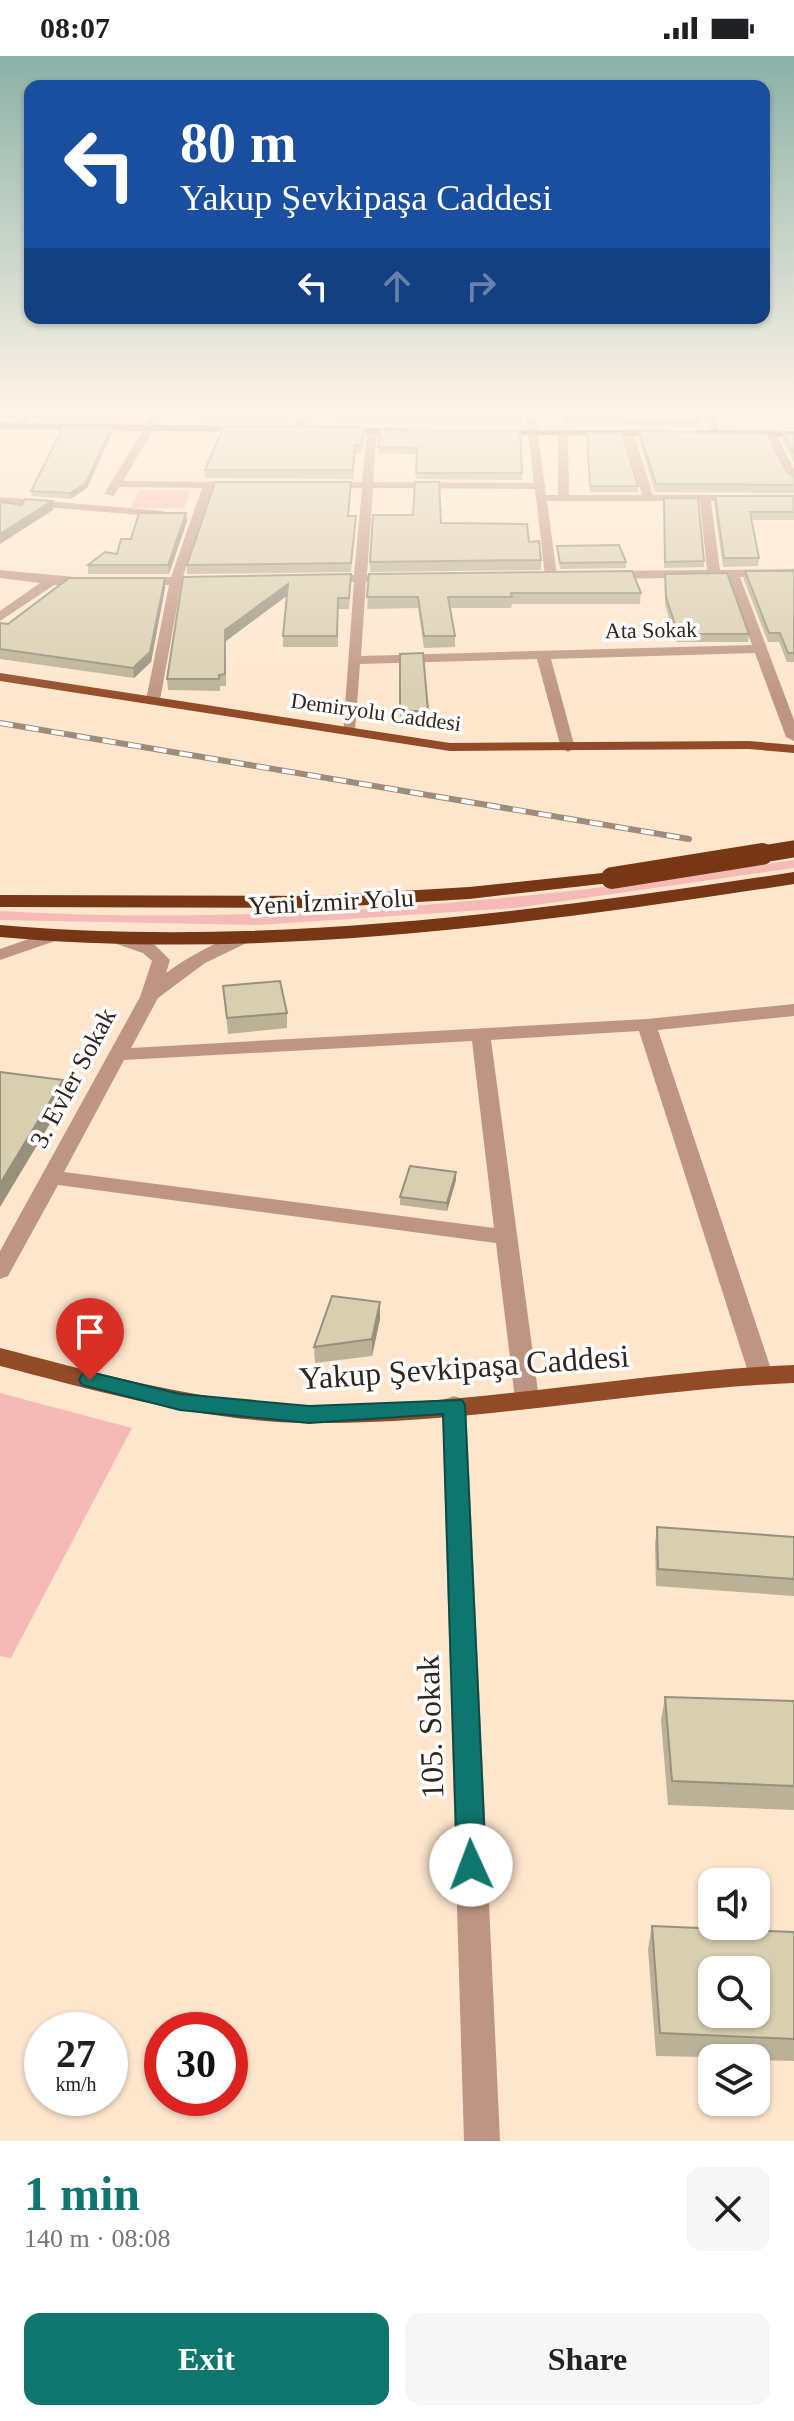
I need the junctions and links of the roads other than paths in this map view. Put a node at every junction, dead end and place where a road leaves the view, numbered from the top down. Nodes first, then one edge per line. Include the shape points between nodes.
1 (102, 507) edge
2 (196, 507) edge
3 (365, 507) edge
4 (543, 507) edge
5 (706, 507) edge
6 (171, 514) edge
7 (732, 573) junction
8 (794, 573) edge
9 (0, 574) edge
10 (714, 574) junction
11 (596, 575) edge
12 (535, 576) edge
13 (551, 576) junction
14 (566, 576) edge
15 (408, 578) edge
16 (314, 579) edge
17 (360, 579) junction
18 (51, 581) junction
19 (98, 581) edge
20 (129, 581) edge
21 (176, 581) junction
22 (222, 581) edge
23 (0, 617) edge
24 (760, 649) junction
25 (543, 655) junction
26 (354, 660) junction
27 (0, 677) edge
28 (153, 700) junction
29 (789, 715) edge
30 (348, 731) junction
31 (794, 736) edge
32 (749, 745) junction
33 (568, 748) junction
34 (794, 749) edge
35 (794, 849) edge
36 (794, 878) edge
37 (0, 901) edge
38 (0, 931) edge
39 (52, 936) junction
40 (111, 936) junction
41 (252, 936) junction
42 (0, 955) edge
43 (149, 997) junction
44 (794, 1010) edge
45 (647, 1025) junction
46 (481, 1035) junction
47 (117, 1055) junction
48 (51, 1177) junction
49 (506, 1237) junction
50 (0, 1271) edge
51 (0, 1357) edge
52 (794, 1374) edge
53 (761, 1375) junction
54 (527, 1399) junction
55 (454, 1405) junction
56 (482, 2141) edge

1 - 6 street via 116,513
2 - 21 street
3 - 17 street
4 - 13 street
5 - 10 street
7 - 8 street
7 - 10 street
7 - 24 street
9 - 18 street
10 - 11 street
12 - 13 street
13 - 14 street
15 - 17 street
16 - 17 street
17 - 26 street
18 - 19 street
18 - 23 street
20 - 21 street
21 - 22 street
21 - 28 street
24 - 25 street, Ata Sokak
24 - 29 street
25 - 26 street, Ata Sokak
25 - 33 street
26 - 30 street
27 - 28 main road, Demiryolu Caddesi
28 - 30 main road, Demiryolu Caddesi
29 - 31 street
30 - 33 main road, Demiryolu Caddesi via 450,747
31 - 32 main road
32 - 33 main road, Demiryolu Caddesi
32 - 34 main road
35 - 37 highway, Yeni İzmir Yolu, bridge via 612,878 469,893 317,902
36 - 41 highway, Yeni İzmir Yolu via 503,920
38 - 39 highway, Yeni İzmir Yolu
39 - 40 highway, Yeni İzmir Yolu
39 - 42 street
40 - 41 highway, Yeni İzmir Yolu
40 - 43 street via 149,949 161,960
41 - 43 street via 180,968
43 - 47 street, 3. Evler Sokak
44 - 45 street
45 - 46 street
45 - 53 street
46 - 47 street
46 - 49 street
47 - 48 street, 3. Evler Sokak
48 - 49 street
48 - 50 street, 3. Evler Sokak
49 - 54 street
51 - 55 main road, Yakup Şevkipaşa Caddesi via 180,1402 309,1414
52 - 53 main road, Yakup Şevkipaşa Caddesi
53 - 54 main road, Yakup Şevkipaşa Caddesi
54 - 55 main road, Yakup Şevkipaşa Caddesi
55 - 56 street, 105. Sokak

